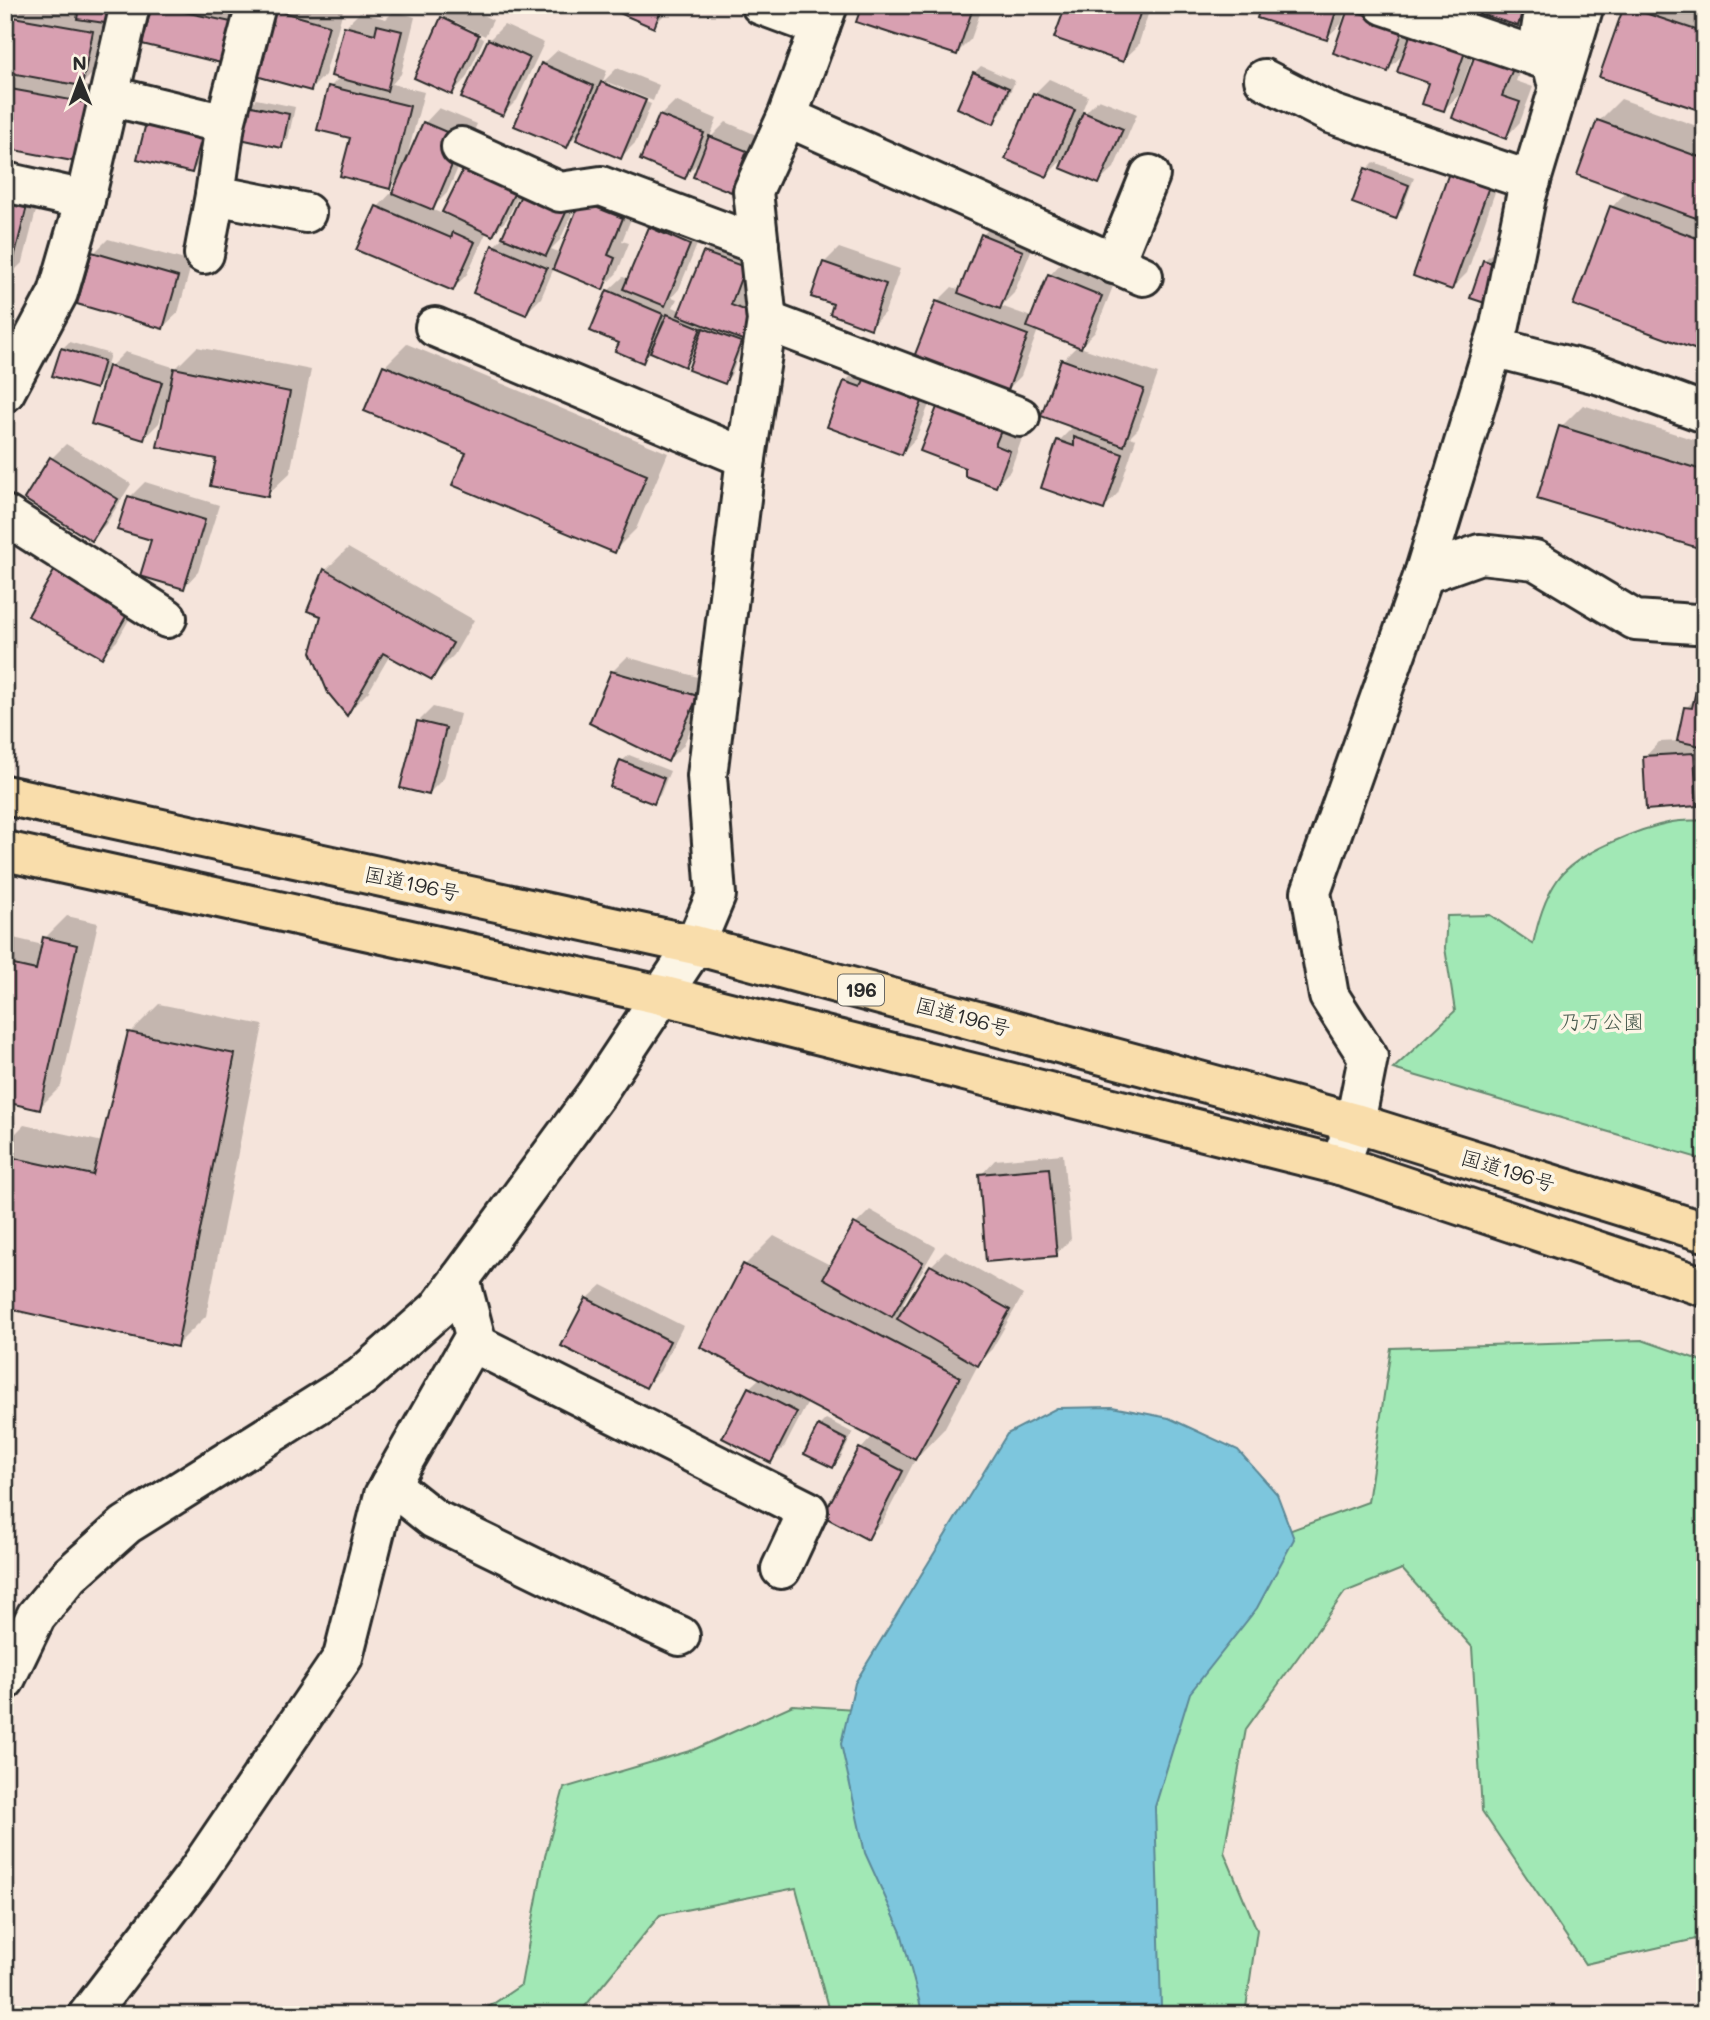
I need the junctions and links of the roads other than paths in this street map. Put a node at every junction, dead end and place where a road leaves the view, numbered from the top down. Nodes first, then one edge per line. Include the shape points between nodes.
1 (130, 5) edge
2 (256, 5) edge
3 (761, 5) edge
4 (1384, 5) edge
5 (1545, 5) edge
6 (1584, 5) edge
7 (824, 16) edge
8 (1555, 76) junction
9 (1264, 79) dead end
10 (110, 96) junction
11 (787, 117) junction
12 (225, 124) junction
13 (461, 147) dead end
14 (1150, 175) dead end
15 (1531, 181) junction
16 (5, 182) edge
17 (215, 195) junction
18 (85, 200) junction
19 (306, 213) dead end
20 (759, 245) junction
21 (204, 254) dead end
22 (767, 321) junction
23 (435, 327) dead end
24 (1493, 347) junction
25 (5, 392) edge
26 (1705, 413) edge
27 (1020, 416) dead end
28 (746, 458) junction
29 (5, 515) edge
30 (1424, 574) junction
31 (167, 618) dead end
32 (1705, 622) edge
33 (5, 795) edge
34 (5, 851) edge
35 (695, 945) junction
36 (662, 995) junction
37 (1356, 1123) junction
38 (1340, 1165) junction
39 (1705, 1232) edge
40 (460, 1279) junction
41 (1705, 1287) edge
42 (472, 1342) junction
43 (390, 1484) junction
44 (781, 1569) dead end
45 (680, 1636) dead end
46 (5, 1680) edge
47 (88, 2015) edge

1 - 10 street
2 - 12 street
3 - 7 street
4 - 8 street
5 - 8 street via 1539,43
6 - 8 street
7 - 11 street
8 - 15 street
9 - 15 street via 1332,114
10 - 12 street
10 - 18 street
11 - 14 street via 1129,270
11 - 20 street via 753,191
12 - 17 street
13 - 20 street via 560,192 601,186
15 - 24 street
16 - 18 street
17 - 19 street
17 - 21 street
18 - 25 street via 58,293
20 - 22 street
22 - 27 street
22 - 28 street
23 - 28 street
24 - 26 street via 1601,375
24 - 30 street
28 - 35 street via 707,776 716,895
29 - 31 street
30 - 32 street via 1480,554 1535,560 1635,620
30 - 37 street via 1311,892 1329,996 1368,1056
33 - 35 highway, 国道196号 / 196
34 - 36 highway
35 - 36 street
35 - 37 highway, 国道196号 / 196
36 - 38 highway
36 - 40 street via 596,1094
37 - 38 street
37 - 39 highway, 国道196号 / 196
38 - 41 highway
40 - 42 street via 475,1336
40 - 46 street via 438,1309 361,1377 126,1525 70,1575 36,1616
42 - 43 street
42 - 44 street via 808,1511
43 - 45 street via 434,1519
43 - 47 street via 344,1657 193,1878

